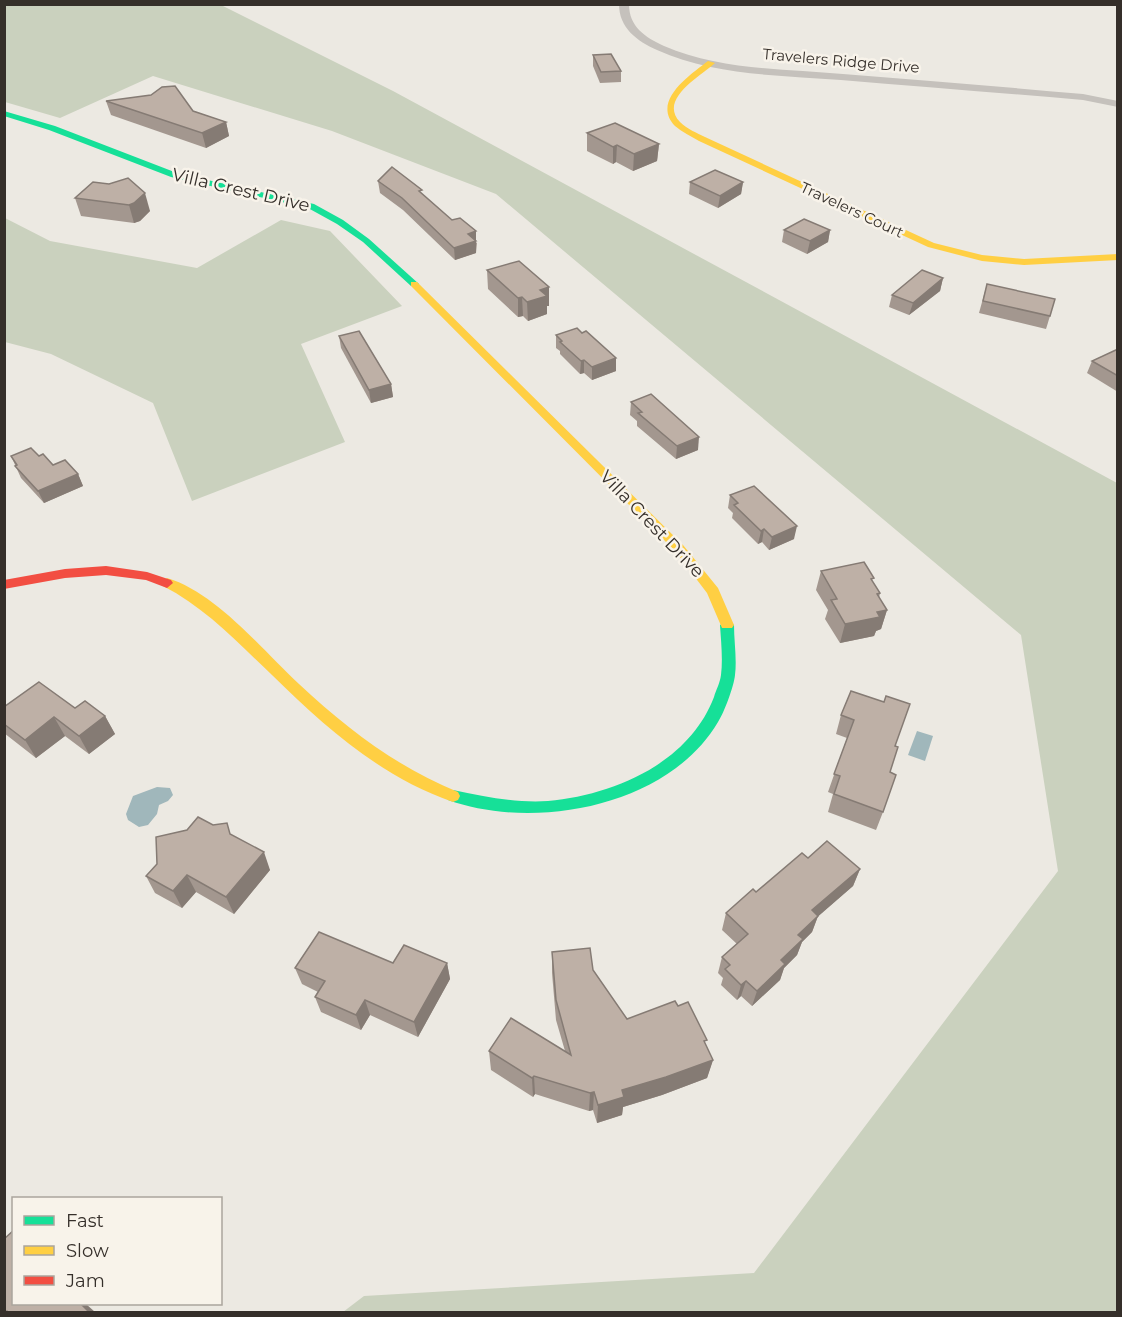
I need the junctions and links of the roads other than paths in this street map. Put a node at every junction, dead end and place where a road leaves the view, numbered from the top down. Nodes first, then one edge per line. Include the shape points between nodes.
1 (624, 4) edge
2 (711, 63) junction
3 (1118, 97) edge
4 (1083, 98) junction
5 (1118, 104) edge
6 (4, 113) edge
7 (1118, 256) edge
8 (4, 585) edge

1 - 2 street, Travelers Ridge Drive via 625,21 638,35 668,51
2 - 4 street, Travelers Ridge Drive
2 - 7 street, Travelers Court via 676,93 670,104 670,113 683,128 900,233 982,258 1024,262
3 - 4 street, Travelers Ridge Drive
4 - 5 street, Travelers Ridge Drive
6 - 8 street, Villa Crest Drive via 174,175 311,206 357,230 697,569 725,618 730,676 723,702 709,727 664,769 630,787 585,802 498,808 463,802 394,770 336,727 232,628 165,582 129,572 100,570

